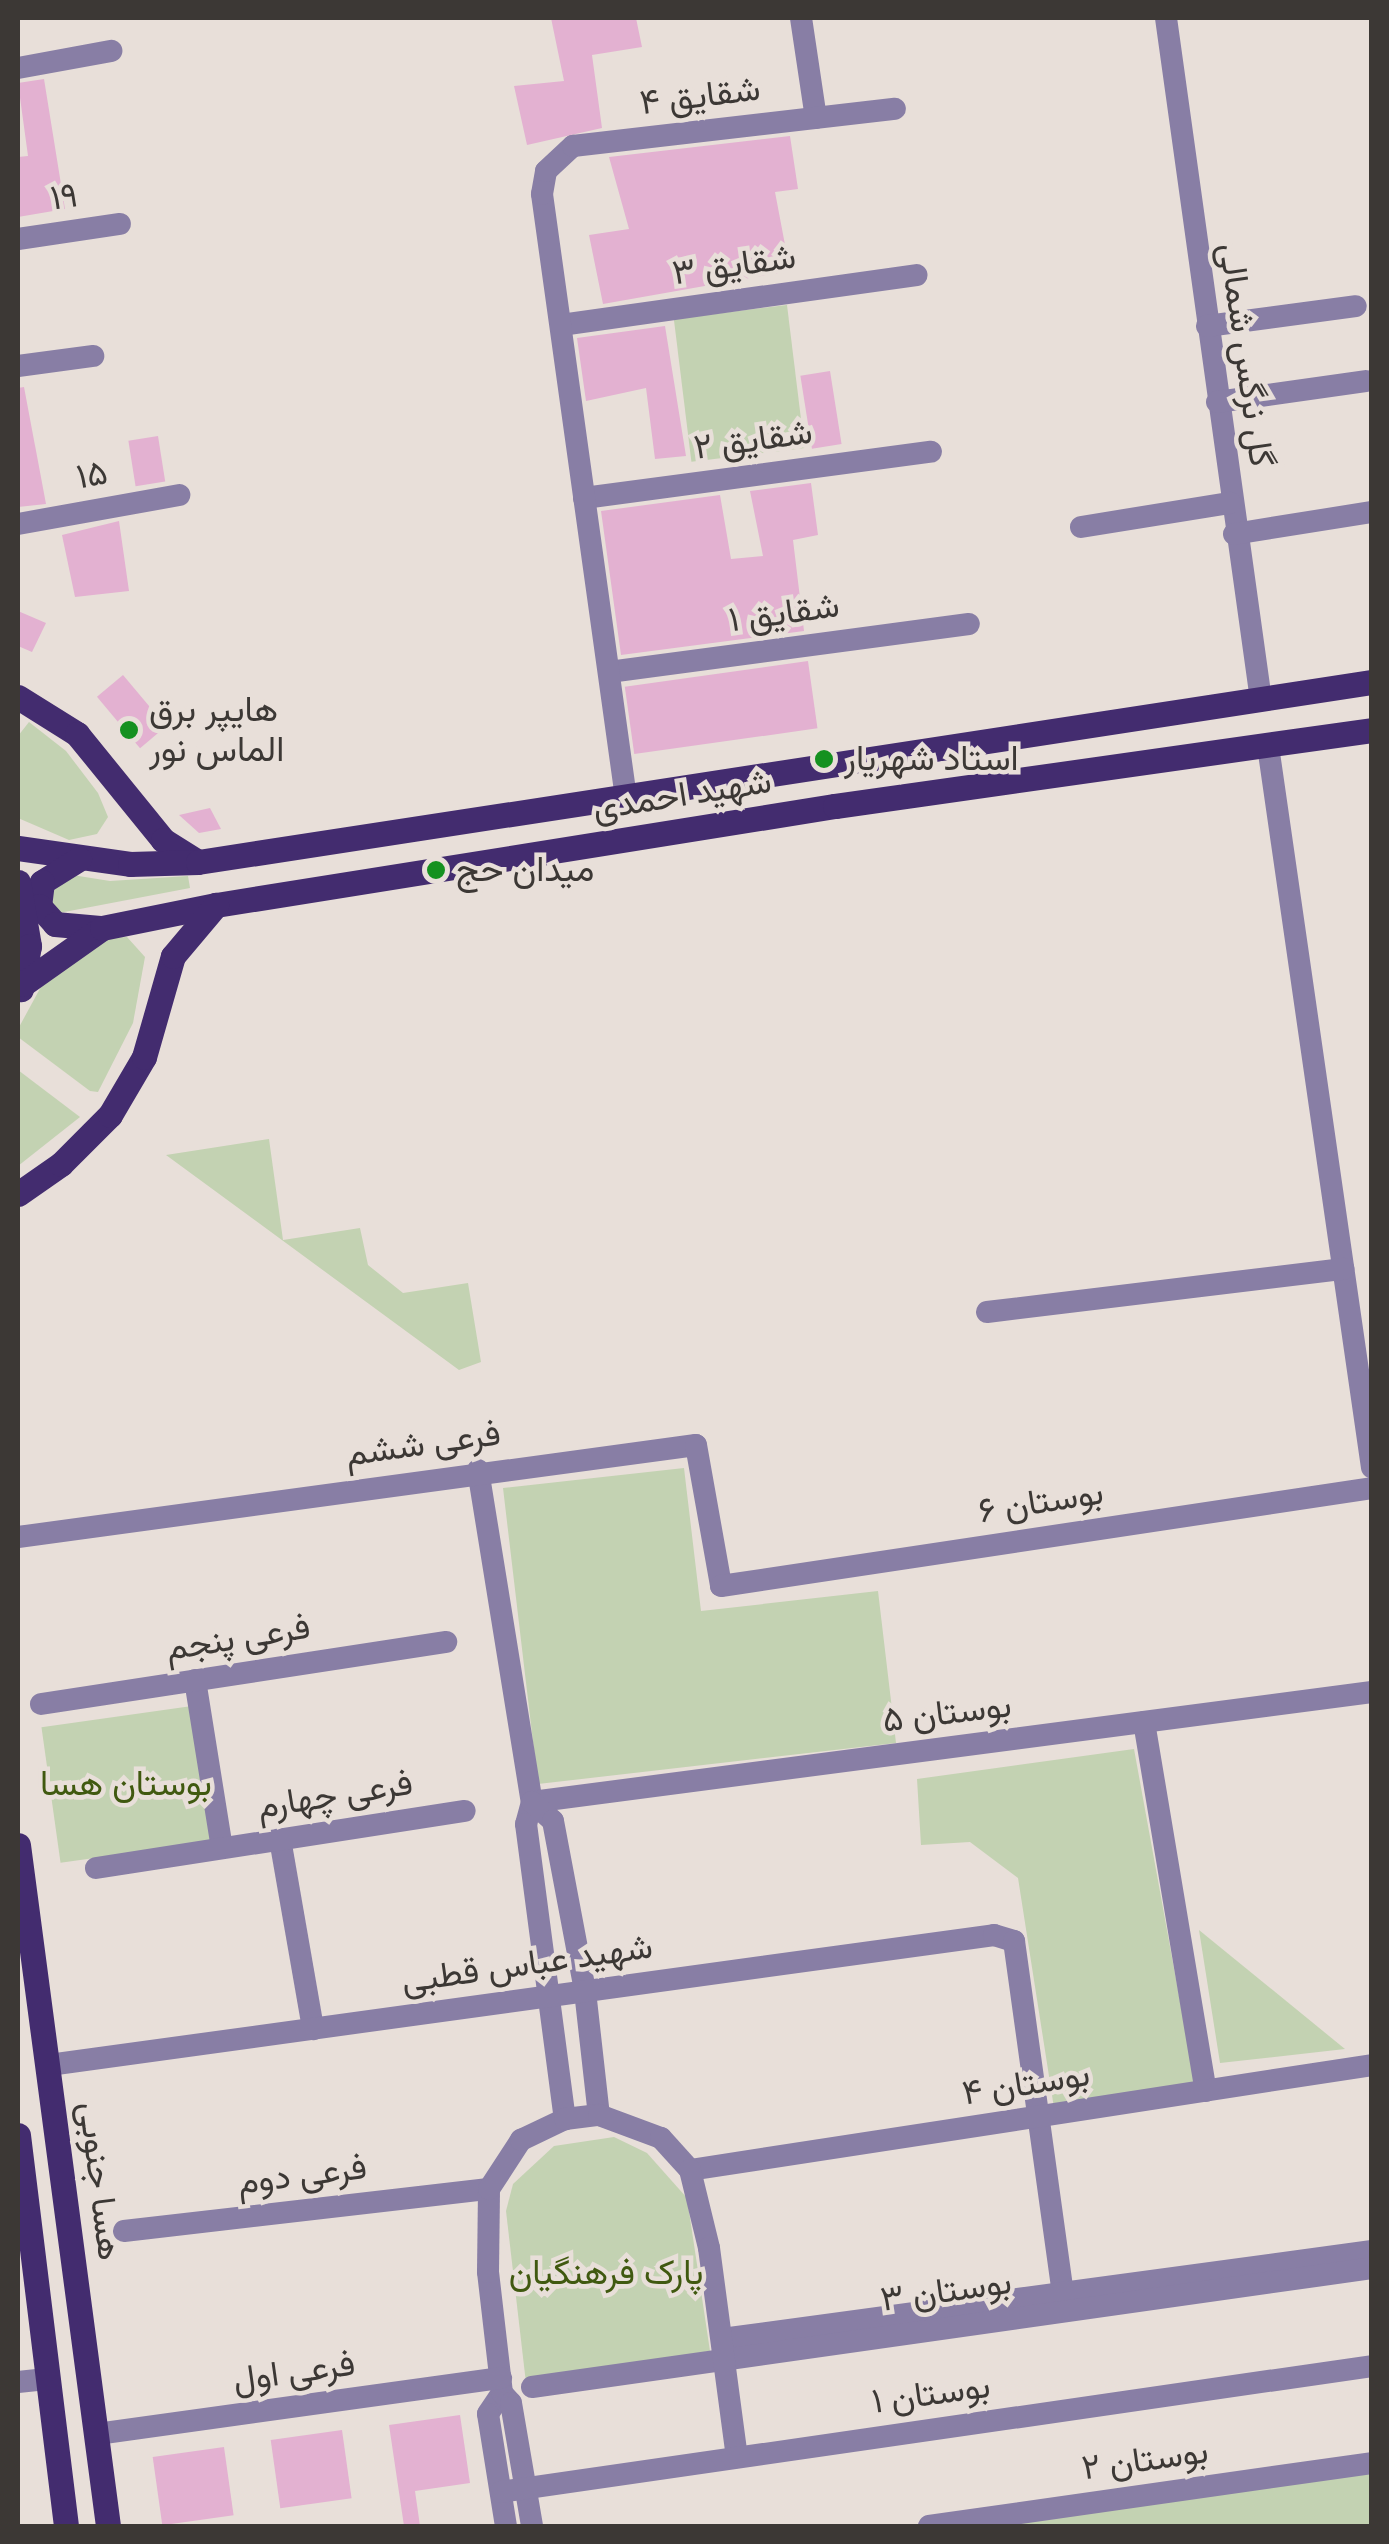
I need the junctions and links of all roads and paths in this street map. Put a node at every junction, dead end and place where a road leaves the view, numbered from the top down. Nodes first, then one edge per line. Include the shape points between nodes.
1 (801, 18) edge
2 (1166, 18) edge
3 (110, 51) dead end
4 (18, 68) edge
5 (895, 109) dead end
6 (816, 118) junction
7 (120, 224) dead end
8 (18, 240) edge
9 (918, 275) dead end
10 (1356, 306) dead end
11 (560, 325) junction
12 (1206, 326) junction
13 (93, 356) dead end
14 (18, 366) edge
15 (1366, 381) dead end
16 (1216, 402) junction
17 (931, 452) dead end
18 (179, 495) dead end
19 (584, 498) junction
20 (1230, 503) junction
21 (1372, 512) edge
22 (18, 524) edge
23 (1081, 526) dead end
24 (1234, 534) junction
25 (970, 624) dead end
26 (609, 672) junction
27 (1372, 682) edge
28 (18, 697) edge
29 (1262, 700) junction
30 (1372, 730) edge
31 (1268, 746) junction
32 (626, 798) junction
33 (18, 848) edge
34 (79, 859) junction
35 (198, 862) junction
36 (18, 882) edge
37 (216, 905) junction
38 (102, 928) junction
39 (20, 991) edge
40 (18, 1194) edge
41 (1343, 1269) junction
42 (987, 1312) dead end
43 (1372, 1468) edge
44 (478, 1470) junction
45 (1372, 1488) edge
46 (18, 1537) edge
47 (720, 1586) joint
48 (446, 1642) dead end
49 (194, 1680) junction
50 (1372, 1692) edge
51 (41, 1704) dead end
52 (1144, 1722) junction
53 (532, 1802) junction
54 (466, 1811) dead end
55 (280, 1839) junction
56 (222, 1848) junction
57 (18, 1856) edge
58 (96, 1868) dead end
59 (585, 1991) junction
60 (551, 1996) junction
61 (312, 2029) junction
62 (49, 2065) junction
63 (1372, 2065) edge
64 (1206, 2091) junction
65 (599, 2116) junction
66 (1038, 2118) junction
67 (565, 2119) junction
68 (18, 2136) edge
69 (690, 2170) junction
70 (489, 2189) junction
71 (124, 2231) dead end
72 (1372, 2250) edge
73 (1372, 2268) edge
74 (1063, 2293) junction
75 (722, 2348) junction
76 (1372, 2366) edge
77 (49, 2379) junction
78 (18, 2382) edge
79 (502, 2386) junction
80 (532, 2387) dead end
81 (97, 2434) junction
82 (737, 2457) junction
83 (1372, 2463) edge
84 (527, 2487) junction
85 (501, 2492) junction
86 (66, 2526) edge
87 (108, 2526) edge
88 (506, 2526) edge
89 (532, 2526) edge
90 (930, 2526) edge

1 - 6 street
2 - 12 street, گل نرگس شمالی
3 - 4 street
5 - 6 street, شقایق ۴
6 - 11 street, شقایق ۴ via 573,146 556,156 542,194
7 - 8 street, ۱۹
9 - 11 street, شقایق ۳
10 - 12 street
11 - 19 street
12 - 16 street, گل نرگس شمالی
13 - 14 street
15 - 16 street
16 - 20 street, گل نرگس شمالی
17 - 19 street, شقایق ۲
18 - 22 street, ۱۵
19 - 26 street
20 - 23 street
20 - 24 street, گل نرگس شمالی
21 - 24 street
24 - 29 street, گل نرگس شمالی
25 - 26 street, شقایق ۱
26 - 32 street
27 - 29 main road, شهید احمدی
28 - 35 main road via 78,734 163,840
29 - 32 main road, شهید احمدی
30 - 31 main road, شهید احمدی
31 - 37 main road, شهید احمدی via 835,806
31 - 41 street
32 - 35 main road, شهید احمدی
33 - 34 main road, شهید احمدی
34 - 35 main road, شهید احمدی
34 - 38 main road via 42,882 39,906 54,924
36 - 39 main road via 29,946
37 - 38 main road, شهید احمدی
37 - 40 main road via 173,956 144,1057 110,1115 61,1164
38 - 39 main road, شهید احمدی
41 - 42 street
41 - 43 street
44 - 46 street, فرعی ششم
44 - 47 street, فرعی ششم via 696,1445
44 - 53 street
45 - 47 street, بوستان ۶
48 - 49 street, فرعی پنجم
49 - 51 street, فرعی پنجم
49 - 56 street
50 - 52 street, بوستان ۵
52 - 53 street, بوستان ۵
52 - 64 street
53 - 59 street via 553,1821
53 - 60 street via 526,1824
54 - 55 street, فرعی چهارم
55 - 56 street, فرعی چهارم
55 - 61 street
56 - 58 street, فرعی چهارم
57 - 62 main road, هسا جنوبی
59 - 60 street, شهید عباس قطبی
59 - 65 street
59 - 66 street, شهید عباس قطبی via 994,1935 1014,1941
60 - 61 street, شهید عباس قطبی
60 - 67 street
61 - 62 street, شهید عباس قطبی
62 - 81 main road, هسا جنوبی
63 - 64 street, بوستان ۴
64 - 66 street, بوستان ۴
65 - 67 street
65 - 69 street via 661,2138
66 - 69 street, بوستان ۴
66 - 74 street
67 - 70 street via 521,2140
68 - 77 main road
69 - 75 street
70 - 71 street, فرعی دوم
70 - 79 street via 488,2272
72 - 74 street, بوستان ۳
73 - 75 street, بوستان ۳
74 - 75 street, بوستان ۳
75 - 80 street, بوستان ۳
75 - 82 street
76 - 82 street, بوستان ۱
77 - 78 street
77 - 86 main road
79 - 81 street, فرعی اول
79 - 84 street
79 - 85 street via 488,2414
81 - 87 main road, هسا جنوبی
82 - 84 street, بوستان ۱
83 - 90 street, بوستان ۲
84 - 85 street, بوستان ۱
84 - 89 street
85 - 88 street

